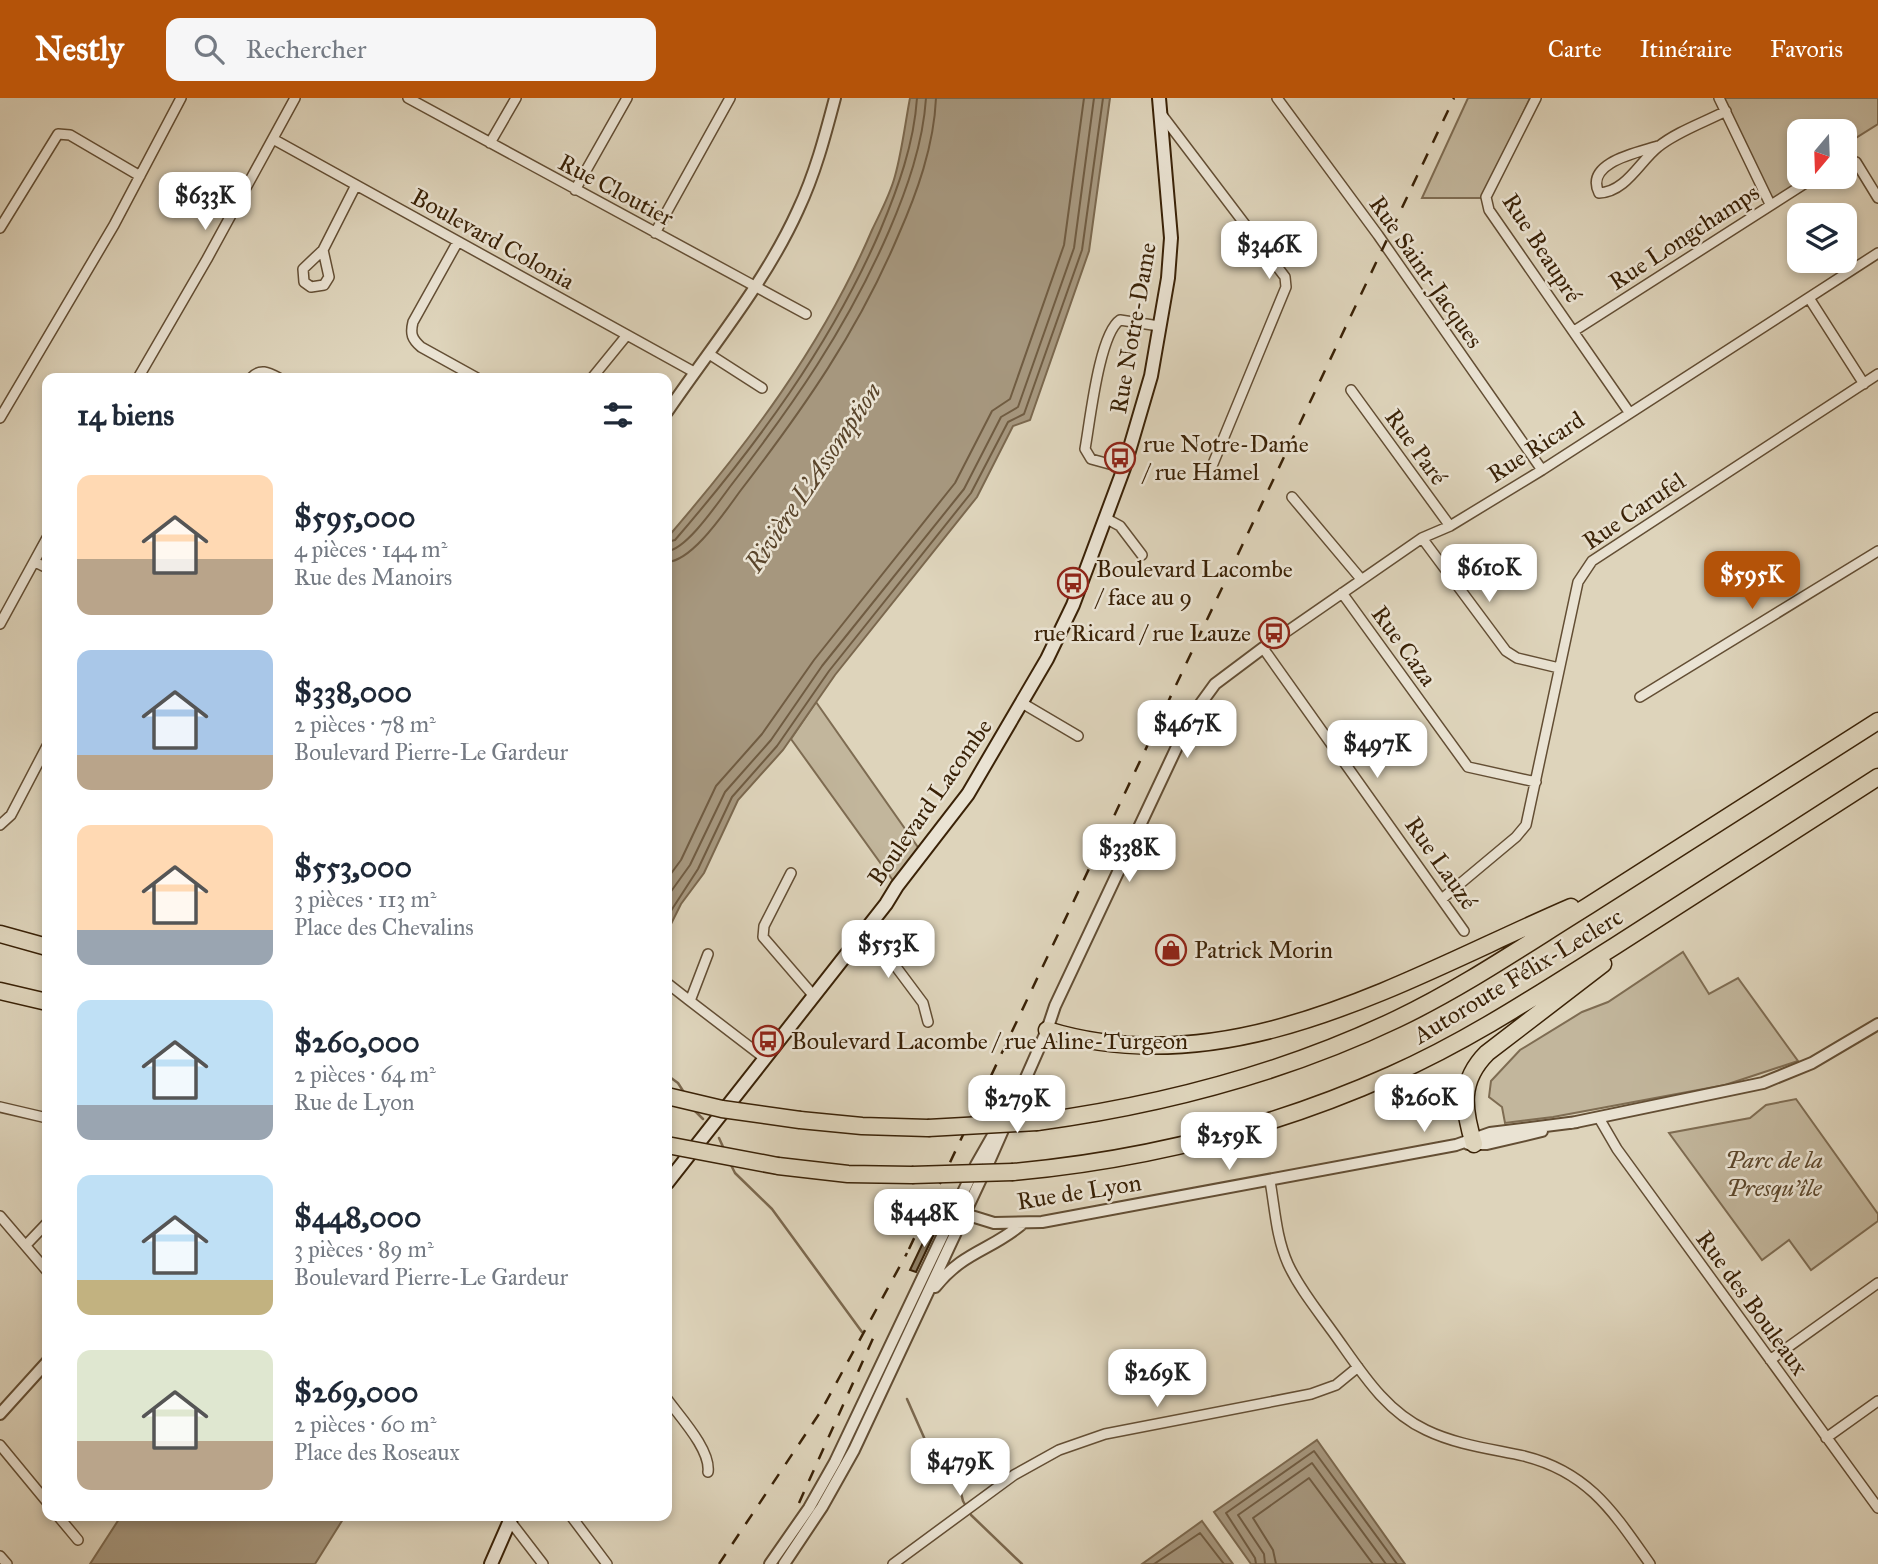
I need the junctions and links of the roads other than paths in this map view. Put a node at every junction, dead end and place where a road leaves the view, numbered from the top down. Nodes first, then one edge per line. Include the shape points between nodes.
1 (181, 98) edge
2 (295, 98) edge
3 (410, 98) edge
4 (516, 98) edge
5 (627, 98) edge
6 (730, 98) edge
7 (835, 98) edge
8 (1159, 98) edge
9 (1277, 98) edge
10 (1535, 98) edge
11 (1719, 98) edge
12 (1726, 111) junction
13 (1160, 113) junction
14 (273, 139) junction
15 (490, 144) junction
16 (1658, 146) junction
17 (1857, 164) edge
18 (140, 176) junction
19 (356, 185) junction
20 (1795, 189) edge
21 (575, 190) junction
22 (1878, 198) edge
23 (1770, 204) junction
24 (0, 228) edge
25 (656, 233) junction
26 (457, 243) junction
27 (323, 250) dead end
28 (1878, 253) edge
29 (756, 287) junction
30 (1809, 298) junction
31 (806, 314) dead end
32 (1159, 326) junction
33 (1574, 331) junction
34 (627, 335) junction
35 (709, 354) junction
36 (694, 372) junction
37 (141, 373) edge
38 (468, 373) edge
39 (596, 373) edge
40 (1878, 374) edge
41 (1864, 384) junction
42 (762, 388) dead end
43 (1351, 390) dead end
44 (672, 405) edge
45 (1629, 412) junction
46 (0, 418) edge
47 (1124, 468) junction
48 (1542, 470) junction
49 (1210, 471) dead end
50 (1292, 496) dead end
51 (1107, 519) junction
52 (1450, 526) junction
53 (1422, 538) junction
54 (42, 547) edge
55 (1878, 551) edge
56 (1142, 555) dead end
57 (34, 562) junction
58 (42, 566) edge
59 (1361, 579) junction
60 (1342, 593) junction
61 (0, 624) edge
62 (1263, 648) junction
63 (1559, 668) junction
64 (1640, 697) dead end
65 (1023, 703) junction
66 (1878, 721) edge
67 (1078, 736) dead end
68 (42, 756) edge
69 (1878, 777) edge
70 (1536, 782) junction
71 (0, 825) edge
72 (792, 873) dead end
73 (1618, 887) junction
74 (1443, 898) junction
75 (1665, 914) junction
76 (867, 928) junction
77 (1464, 931) dead end
78 (0, 934) edge
79 (0, 941) edge
80 (42, 947) edge
81 (42, 948) edge
82 (708, 954) dead end
83 (672, 987) edge
84 (4, 992) edge
85 (813, 995) junction
86 (690, 1000) junction
87 (42, 1001) edge
88 (928, 1022) dead end
89 (1877, 1026) edge
90 (1047, 1030) junction
91 (763, 1058) junction
92 (672, 1097) edge
93 (0, 1107) edge
94 (42, 1117) edge
95 (1599, 1118) junction
96 (1468, 1143) junction
97 (672, 1146) edge
98 (672, 1176) edge
99 (1270, 1181) junction
100 (959, 1213) junction
101 (0, 1216) edge
102 (1023, 1224) junction
103 (42, 1228) edge
104 (26, 1245) junction
105 (42, 1265) edge
106 (1878, 1283) edge
107 (926, 1298) junction
108 (1770, 1360) junction
109 (1358, 1367) junction
110 (42, 1368) edge
111 (1878, 1401) edge
112 (672, 1406) edge
113 (0, 1414) edge
114 (1826, 1438) junction
115 (0, 1445) edge
116 (708, 1472) dead end
117 (42, 1496) edge
118 (1878, 1508) edge
119 (62, 1521) edge
120 (510, 1521) edge
121 (513, 1521) edge
122 (575, 1521) edge
123 (78, 1540) dead end
124 (0, 1556) edge
125 (7, 1564) edge
126 (491, 1564) edge
127 (543, 1564) edge
128 (607, 1564) edge
129 (770, 1564) edge
130 (784, 1564) edge
131 (893, 1564) edge
132 (1650, 1564) edge

1 - 18 street
2 - 14 street
3 - 15 street, Rue Cloutier
4 - 15 street
5 - 21 street
6 - 25 street
7 - 29 street via 798,211
8 - 13 main road, Rue Notre-Dame
9 - 48 street, Rue Saint-Jacques
10 - 33 street, Rue Beaupré via 1486,197 1489,210
11 - 12 street
12 - 16 street
12 - 23 street
13 - 32 main road, Rue Notre-Dame via 1171,238
13 - 49 street via 1285,277 1286,287
14 - 19 street, Boulevard Colonia
14 - 37 street
15 - 21 street, Rue Cloutier
16 - 16 street via 1611,161 1599,175 1599,192 1622,183
17 - 22 street
18 - 24 street via 70,135 58,134
18 - 46 street
19 - 26 street, Boulevard Colonia
19 - 27 street
20 - 23 street, Rue Longchamps
21 - 25 street, Rue Cloutier
23 - 33 street, Rue Longchamps
25 - 29 street, Rue Cloutier
26 - 34 street, Boulevard Colonia
26 - 38 street via 412,323 411,333 421,347
28 - 30 street, Rue Ricard
29 - 31 street, Rue Cloutier
29 - 35 street
30 - 41 street
30 - 45 street, Rue Ricard
32 - 47 main road, Rue Notre-Dame via 1146,396
32 - 47 street via 1121,320 1111,329 1100,365 1085,449 1091,459
33 - 45 street, Rue Beaupré
34 - 36 street, Boulevard Colonia
34 - 39 street
35 - 36 street
35 - 42 street
36 - 44 street
40 - 41 street, Rue Carufel
41 - 63 street, Rue Carufel via 1592,561 1578,582
43 - 52 street, Rue Paré
45 - 48 street, Rue Ricard
47 - 51 main road, Rue Notre-Dame
48 - 52 street, Rue Ricard
50 - 59 street
51 - 56 street via 1120,526
51 - 65 main road, Boulevard Lacombe via 1066,624
52 - 53 street, Rue Ricard
53 - 59 street, Rue Ricard
53 - 63 street via 1506,651
54 - 57 street
55 - 64 street
57 - 58 street
57 - 61 street
59 - 60 street, Rue Ricard
60 - 62 street, Rue Ricard
60 - 70 street, Rue Caza via 1468,767
62 - 74 street, Rue Lauzé
62 - 90 street, Rue Ricard via 1220,680 1199,704 1055,1004
63 - 70 street, Rue Carufel
65 - 67 street
65 - 76 main road, Boulevard Lacombe via 968,794
66 - 73 highway, Autoroute Félix-Leclerc
68 - 71 street via 11,815
69 - 75 highway, Autoroute Félix-Leclerc
70 - 74 street, Rue Carufel via 1525,825 1516,837
72 - 85 street via 764,926 764,937
73 - 90 highway via 1368,997 1285,1027 1222,1040 1165,1044 1105,1041
73 - 92 highway, Autoroute Félix-Leclerc, bridge via 1397,1019 1324,1051 1185,1096 1037,1122 928,1128 800,1120
74 - 77 street, Rue Lauzé
75 - 96 highway via 1481,1059 1465,1091
75 - 97 highway, Autoroute Félix-Leclerc, bridge via 1491,1024 1415,1064 1273,1121 1189,1144 1102,1162 1013,1172 912,1175 778,1166
76 - 85 main road, Boulevard Lacombe
76 - 88 street via 923,1003
78 - 80 highway
79 - 81 highway
82 - 86 street
83 - 86 street
84 - 87 highway
85 - 91 main road, Boulevard Lacombe
86 - 91 street
89 - 95 street, Rue de Lyon via 1812,1063 1763,1083
90 - 100 street, Rue Ricard
91 - 98 main road, Boulevard Lacombe
93 - 94 street
95 - 96 street, Rue de Lyon via 1498,1142
95 - 108 street, Rue des Bouleaux
96 - 99 street, Rue de Lyon
99 - 102 street, Rue de Lyon
99 - 109 street via 1288,1263
100 - 102 street, Rue de Lyon via 994,1223
100 - 107 street
100 - 129 street via 835,1462
101 - 104 street
102 - 107 street via 1005,1239 960,1261
103 - 104 street
104 - 105 street
106 - 108 street
107 - 130 street via 841,1475
108 - 114 street, Rue des Bouleaux
109 - 131 street via 1336,1385 1311,1394 1073,1444 1036,1461
109 - 132 street via 1391,1406 1417,1426 1449,1439 1547,1463 1584,1483 1609,1508
110 - 113 street
111 - 114 street
112 - 116 street via 704,1452
114 - 118 street, Rue des Bouleaux
115 - 117 street
119 - 123 street
120 - 126 main road
121 - 127 street
122 - 128 street
124 - 125 street

